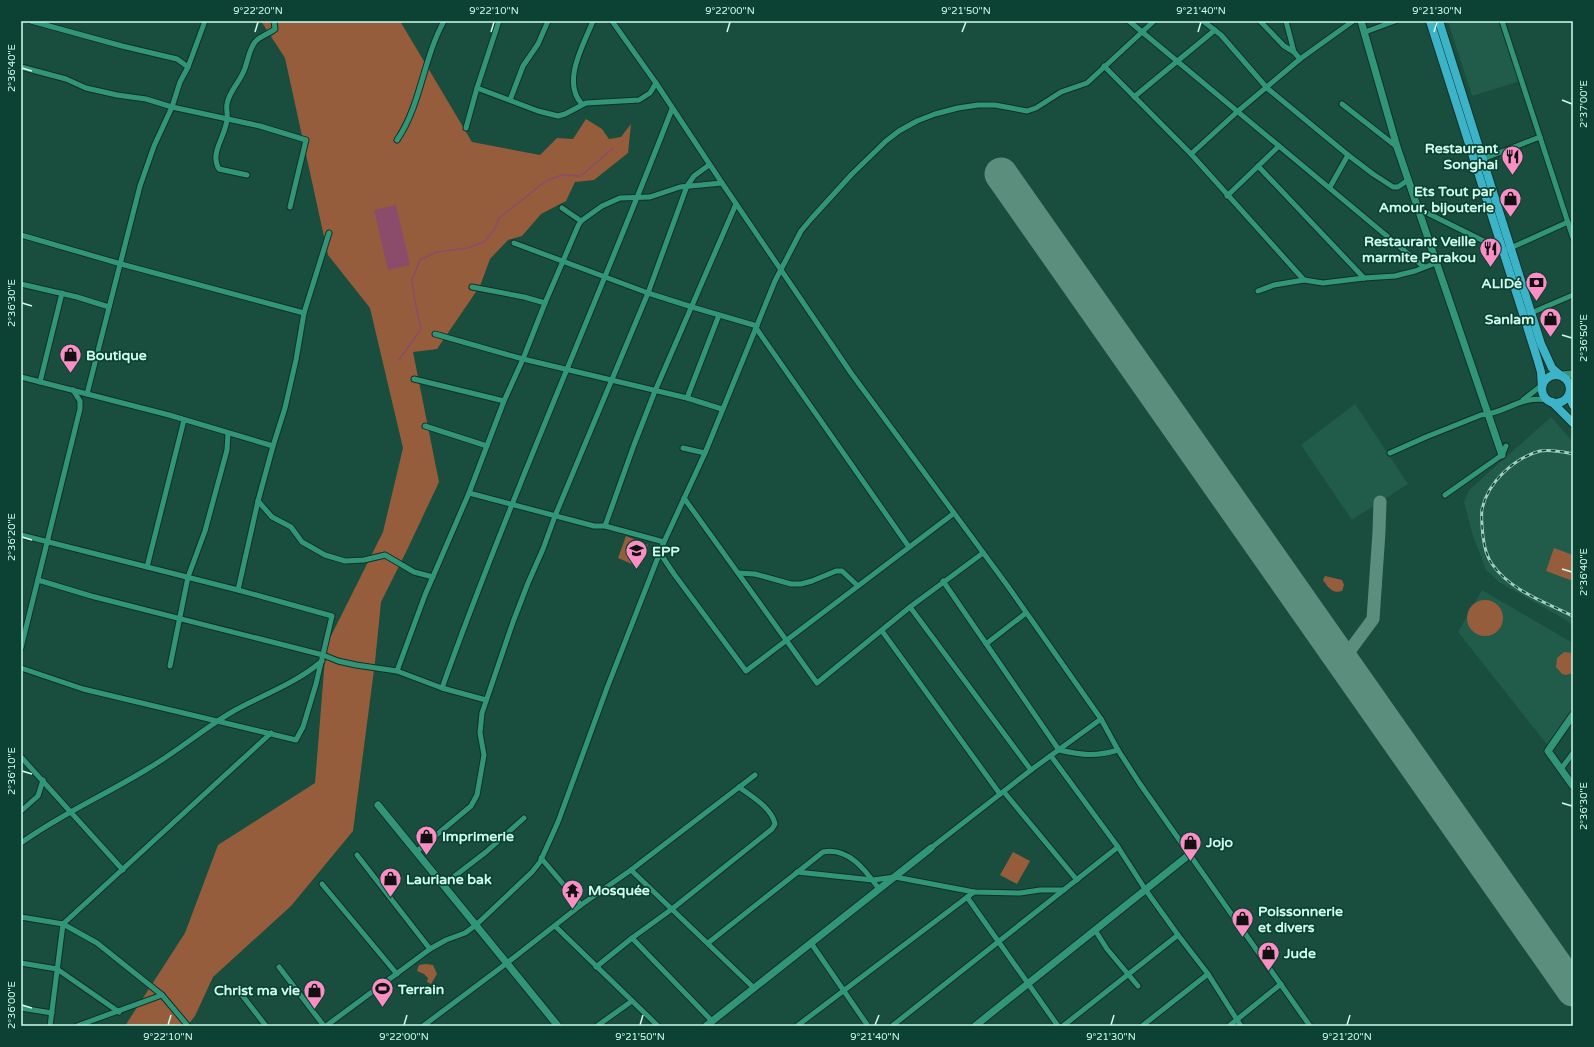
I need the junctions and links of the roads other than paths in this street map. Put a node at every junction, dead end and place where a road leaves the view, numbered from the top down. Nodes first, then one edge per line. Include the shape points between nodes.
1 (31, 21) edge
2 (205, 21) edge
3 (274, 21) edge
4 (444, 21) edge
5 (498, 21) edge
6 (548, 21) edge
7 (593, 21) edge
8 (612, 21) edge
9 (1129, 21) edge
10 (1154, 21) edge
11 (1203, 21) edge
12 (1260, 21) edge
13 (1286, 21) edge
14 (1353, 21) edge
15 (1361, 21) edge
16 (1395, 21) edge
17 (1430, 21) edge
18 (1439, 21) edge
19 (1502, 21) edge
20 (1215, 30) junction
21 (1141, 32) junction
22 (1365, 32) junction
23 (1294, 52) junction
24 (1300, 59) junction
25 (1178, 62) junction
26 (1104, 66) junction
27 (21, 67) edge
28 (188, 67) junction
29 (656, 83) junction
30 (477, 88) junction
31 (1266, 88) junction
32 (1134, 98) junction
33 (510, 100) junction
34 (582, 104) junction
35 (1342, 104) dead end
36 (172, 107) junction
37 (672, 109) junction
38 (1237, 112) junction
39 (227, 120) junction
40 (466, 128) dead end
41 (1540, 137) junction
42 (397, 140) dead end
43 (1279, 146) junction
44 (1397, 147) junction
45 (1191, 154) junction
46 (1348, 155) junction
47 (1483, 159) junction
48 (709, 165) junction
49 (1258, 166) junction
50 (247, 175) dead end
51 (1408, 180) junction
52 (722, 183) junction
53 (687, 186) junction
54 (1330, 187) junction
55 (1227, 196) junction
56 (638, 198) junction
57 (736, 204) junction
58 (290, 207) dead end
59 (562, 208) dead end
60 (1417, 208) junction
61 (581, 222) junction
62 (1568, 222) junction
63 (329, 233) dead end
64 (21, 235) edge
65 (1573, 238) edge
66 (514, 243) dead end
67 (1508, 249) junction
68 (562, 261) junction
69 (1436, 263) junction
70 (121, 264) junction
71 (1424, 268) junction
72 (780, 270) junction
73 (606, 277) junction
74 (1364, 278) junction
75 (1304, 280) junction
76 (21, 284) edge
77 (472, 288) dead end
78 (1258, 291) dead end
79 (62, 293) junction
80 (648, 293) junction
81 (1573, 295) edge
82 (545, 302) junction
83 (109, 307) junction
84 (692, 308) junction
85 (304, 313) junction
86 (1531, 313) junction
87 (719, 315) junction
88 (756, 327) junction
89 (435, 334) dead end
90 (524, 359) junction
91 (567, 370) junction
92 (1573, 374) edge
93 (1560, 375) junction
94 (21, 377) edge
95 (414, 379) dead end
96 (611, 380) junction
97 (40, 382) junction
98 (1543, 385) junction
99 (73, 390) junction
100 (655, 391) junction
101 (1571, 391) edge
102 (87, 394) junction
103 (687, 398) junction
104 (1522, 400) junction
105 (504, 401) junction
106 (1550, 401) junction
107 (1573, 405) edge
108 (722, 409) junction
109 (1488, 415) junction
110 (184, 420) junction
111 (1573, 423) edge
112 (425, 426) dead end
113 (228, 432) junction
114 (272, 446) junction
115 (487, 446) junction
116 (1506, 446) dead end
117 (682, 448) dead end
118 (705, 453) junction
119 (1390, 453) dead end
120 (1502, 455) junction
121 (469, 493) junction
122 (1445, 495) dead end
123 (684, 498) junction
124 (258, 501) junction
125 (513, 504) junction
126 (953, 514) junction
127 (555, 516) junction
128 (606, 526) junction
129 (21, 535) edge
130 (664, 542) junction
131 (48, 543) junction
132 (909, 547) junction
133 (660, 553) junction
134 (983, 553) junction
135 (147, 567) junction
136 (738, 573) junction
137 (188, 577) junction
138 (433, 577) junction
139 (38, 580) junction
140 (943, 581) junction
141 (858, 586) junction
142 (238, 590) junction
143 (910, 607) junction
144 (1026, 614) junction
145 (180, 619) junction
146 (882, 631) junction
147 (786, 641) junction
148 (986, 644) junction
149 (21, 648) edge
150 (323, 654) junction
151 (322, 661) junction
152 (170, 666) dead end
153 (21, 668) edge
154 (397, 671) junction
155 (442, 688) junction
156 (486, 700) junction
157 (1573, 715) edge
158 (218, 720) junction
159 (1101, 720) junction
160 (271, 733) junction
161 (1059, 750) junction
162 (1118, 750) junction
163 (1573, 753) edge
164 (1051, 756) junction
165 (21, 757) edge
166 (1561, 768) junction
167 (1031, 770) junction
168 (755, 775) dead end
169 (43, 780) junction
170 (1573, 786) edge
171 (739, 787) junction
172 (1002, 793) junction
173 (378, 805) dead end
174 (21, 811) edge
175 (71, 811) junction
176 (524, 818) dead end
177 (21, 843) edge
178 (1118, 847) junction
179 (931, 848) joint
180 (416, 852) junction
181 (357, 854) dead end
182 (1190, 854) junction
183 (541, 858) junction
184 (122, 870) junction
185 (631, 870) junction
186 (797, 872) junction
187 (895, 877) junction
188 (873, 880) junction
189 (1077, 880) junction
190 (322, 884) dead end
191 (443, 885) junction
192 (879, 889) junction
193 (1145, 889) junction
194 (1064, 890) junction
195 (974, 892) junction
196 (967, 897) junction
197 (581, 905) junction
198 (672, 909) junction
199 (21, 917) edge
200 (63, 924) junction
201 (476, 925) junction
202 (555, 926) junction
203 (1094, 930) junction
204 (1178, 935) junction
205 (632, 938) junction
206 (999, 942) junction
207 (708, 943) junction
208 (811, 943) junction
209 (430, 949) junction
210 (21, 963) edge
211 (507, 963) junction
212 (279, 967) dead end
213 (596, 967) junction
214 (57, 969) junction
215 (397, 974) junction
216 (1128, 974) junction
217 (1208, 974) junction
218 (1028, 984) junction
219 (1281, 984) junction
220 (1138, 986) dead end
221 (754, 988) junction
222 (844, 990) junction
223 (162, 995) junction
224 (242, 995) dead end
225 (632, 1001) junction
226 (21, 1008) edge
227 (119, 1012) junction
228 (52, 1013) junction
229 (1237, 1020) junction
230 (712, 1021) junction
231 (799, 1025) edge
232 (50, 1026) edge
233 (77, 1026) edge
234 (188, 1026) edge
235 (266, 1026) edge
236 (325, 1026) edge
237 (423, 1026) edge
238 (558, 1026) edge
239 (597, 1026) edge
240 (658, 1026) edge
241 (706, 1026) edge
242 (868, 1026) edge
243 (892, 1026) edge
244 (975, 1026) edge
245 (1058, 1026) edge
246 (1063, 1026) edge
247 (1142, 1026) edge
248 (1229, 1026) edge
249 (1241, 1026) edge
250 (1310, 1026) edge

1 - 28 street via 177,59
2 - 28 street
3 - 39 street via 275,29 255,41 245,69 230,95
4 - 42 street via 434,42 411,116
5 - 30 street
6 - 33 street via 538,44 523,66
7 - 34 street via 580,52 574,77 575,92
8 - 29 street
9 - 21 street
10 - 21 street
11 - 20 street
12 - 23 street via 1284,46
13 - 23 street
14 - 24 street
15 - 22 street
16 - 22 street
17 - 67 main road
18 - 47 main road
19 - 41 street
20 - 25 street
20 - 31 street
21 - 25 street
21 - 26 street
22 - 44 street
23 - 24 street
24 - 31 street
25 - 32 street
25 - 38 street
26 - 32 street
26 - 72 street via 1087,83 1061,92 1030,110 995,105 958,108 935,114 898,131 852,174 810,219
27 - 36 street via 66,79 86,88 146,99
28 - 36 street
29 - 34 street via 650,93 639,100
29 - 37 street
30 - 33 street
30 - 40 street
31 - 38 street
31 - 46 street
32 - 45 street
33 - 34 street via 558,116
35 - 44 street
36 - 39 street
36 - 70 street via 154,146 140,186
37 - 48 street
37 - 56 street
38 - 43 street
38 - 45 street
39 - 50 street via 224,134 218,144 215,163 219,169
39 - 58 street via 260,126 306,140
41 - 47 street
41 - 62 street
43 - 49 street
43 - 54 street
44 - 51 street
45 - 55 street
46 - 51 street via 1393,187 1398,187
46 - 54 street
47 - 67 main road
48 - 52 street
48 - 53 street via 694,176
49 - 55 street
49 - 74 street
51 - 60 street
52 - 53 street
52 - 57 street
53 - 56 street via 655,196
53 - 80 street
54 - 71 street
55 - 75 street
56 - 61 street via 625,197 612,201
56 - 73 street
57 - 72 street
57 - 84 street
59 - 61 street
60 - 67 street
60 - 69 street
61 - 68 street
62 - 65 street
62 - 67 street
63 - 85 street
64 - 70 street
66 - 68 street
67 - 86 main road
67 - 98 main road
68 - 73 street
68 - 82 street
69 - 71 street
69 - 109 street
70 - 83 street
70 - 85 street
71 - 74 street via 1395,276
72 - 88 street
72 - 126 street
73 - 80 street
73 - 91 street
74 - 75 street via 1323,283
75 - 78 street via 1274,285
76 - 79 street
77 - 82 street
79 - 83 street
79 - 97 street
80 - 84 street
80 - 96 street
81 - 86 street
82 - 90 street
83 - 102 street
84 - 87 street
84 - 100 street
85 - 114 street via 285,408
86 - 93 main road via 1547,358 1552,368
87 - 88 street
87 - 103 street
88 - 108 street
88 - 132 street
89 - 90 street
90 - 91 street
90 - 105 street
91 - 96 street
91 - 125 street
92 - 93 street
93 - 98 main road via 1551,376
93 - 101 main road via 1566,378
94 - 97 street
95 - 105 street
96 - 100 street
96 - 127 street
97 - 99 street
98 - 104 street
98 - 106 main road via 1544,396
99 - 102 street
99 - 131 street via 81,404
100 - 103 street
100 - 128 street
101 - 106 main road via 1561,402
101 - 107 main road
102 - 110 street
103 - 108 street
104 - 106 street
104 - 109 street
105 - 115 street
106 - 111 main road
108 - 118 street
109 - 119 street via 1481,415
109 - 120 street
110 - 113 street
110 - 135 street
112 - 115 street
113 - 114 street
113 - 137 street via 227,450 205,531
114 - 124 street
115 - 121 street
116 - 120 street
117 - 118 street
118 - 123 street
120 - 122 street
121 - 125 street
121 - 138 street
123 - 130 street
123 - 136 street
124 - 138 street via 272,517 291,527 302,542 325,555 346,561 385,556 414,572
124 - 142 street
125 - 127 street
125 - 155 street via 474,597
126 - 132 street
126 - 134 street
127 - 128 street via 594,526
127 - 156 street via 525,589
128 - 130 street
129 - 131 street
130 - 133 street
131 - 135 street
131 - 139 street
132 - 141 street
133 - 147 street via 746,671
133 - 183 street via 558,822
134 - 140 street
134 - 144 street
135 - 137 street
136 - 141 street via 756,574 791,584 801,584 842,571
136 - 147 street
137 - 142 street
137 - 145 street
138 - 154 street
139 - 145 street
139 - 149 street
140 - 143 street
140 - 148 street
141 - 147 street
142 - 150 street via 330,614 332,619
143 - 146 street
143 - 167 street
144 - 148 street
144 - 159 street
145 - 150 street
145 - 152 street
146 - 147 street via 817,683
146 - 172 street
148 - 161 street
150 - 151 street
150 - 154 street via 338,661
151 - 158 street via 298,679
151 - 160 street via 303,728 296,740
153 - 158 street via 83,689
154 - 155 street
155 - 156 street
156 - 180 street via 480,723 484,755 480,786 475,801
157 - 166 street via 1548,751
158 - 160 street
158 - 175 street via 158,763
159 - 161 street
159 - 162 street
160 - 184 street
161 - 162 street via 1101,755
161 - 164 street
162 - 182 street
163 - 166 street
164 - 167 street
164 - 178 street
165 - 169 street
166 - 170 street
167 - 172 street
168 - 171 street
169 - 174 street via 38,796
169 - 175 street
171 - 185 street
171 - 198 street via 766,809 775,824
172 - 179 street
172 - 189 street
173 - 180 street
175 - 177 street
175 - 184 street
176 - 191 street
178 - 189 street
178 - 193 street
179 - 187 street
180 - 191 street
181 - 209 street
182 - 193 street
182 - 219 street
183 - 197 street
183 - 201 street via 532,872
184 - 200 street
185 - 197 street
185 - 198 street
186 - 188 street
186 - 188 street via 823,852 830,850 842,852 854,860
186 - 207 street
187 - 188 street
187 - 192 street
187 - 195 street
188 - 192 street
189 - 194 street
190 - 215 street
191 - 201 street
192 - 208 street
193 - 203 street
193 - 204 street
194 - 195 street via 1020,893
194 - 206 street
195 - 196 street
196 - 206 street
196 - 222 street
197 - 202 street
198 - 205 street
198 - 207 street
199 - 200 street
200 - 214 street
200 - 223 street via 97,943
201 - 209 street via 465,933
201 - 211 street
202 - 211 street
202 - 213 street
203 - 216 street
203 - 218 street
204 - 216 street
204 - 217 street
205 - 213 street
205 - 230 street
206 - 218 street
206 - 243 street
207 - 221 street
208 - 221 street
208 - 222 street
209 - 215 street
210 - 214 street
211 - 237 street
211 - 238 street
212 - 236 street
213 - 225 street
214 - 227 street
214 - 228 street
215 - 236 street
216 - 220 street
216 - 246 street
217 - 229 street
217 - 247 street
218 - 244 street
218 - 245 street
219 - 229 street
219 - 250 street
221 - 230 street
222 - 231 street
222 - 242 street
223 - 227 street
223 - 234 street
224 - 235 street
225 - 239 street
225 - 240 street
226 - 228 street
227 - 233 street
228 - 232 street
229 - 248 street
229 - 249 street
230 - 241 street

